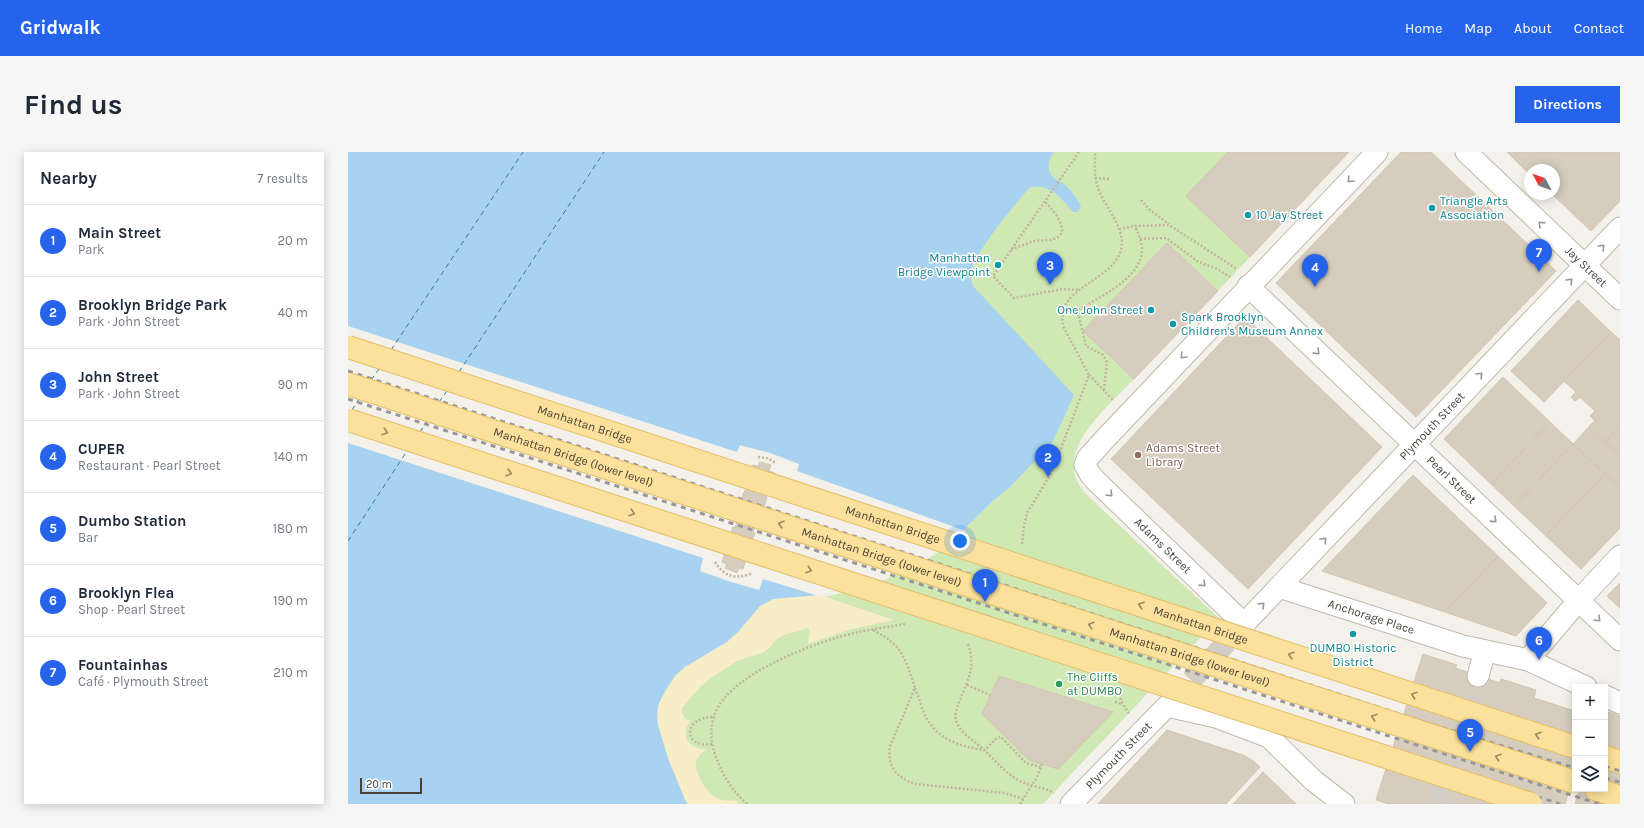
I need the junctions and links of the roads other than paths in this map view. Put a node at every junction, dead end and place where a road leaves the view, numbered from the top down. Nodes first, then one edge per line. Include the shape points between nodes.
1 (1377, 152) edge
2 (1466, 152) edge
3 (1620, 228) edge
4 (1585, 265) junction
5 (1248, 286) junction
6 (1620, 299) edge
7 (348, 347) edge
8 (348, 384) edge
9 (348, 420) edge
10 (1415, 444) junction
11 (1620, 556) edge
12 (1280, 587) junction
13 (1578, 600) junction
14 (1244, 624) joint
15 (1620, 640) edge
16 (1485, 651) junction
17 (1528, 660) junction
18 (1478, 676) tunnel mouth
19 (1580, 684) edge
20 (1608, 697) edge
21 (1620, 703) edge
22 (1572, 746) edge
23 (1608, 758) edge
24 (1620, 762) edge
25 (1572, 781) edge
26 (1605, 792) edge
27 (1620, 797) edge
28 (1071, 804) edge
29 (1344, 804) edge
30 (1531, 804) edge

1 -> 5 street
4 -> 2 street, Jay Street
4 -> 3 street, Plymouth Street
4 - 6 street, Jay Street
10 -> 4 street, Plymouth Street
5 -> 10 street, Pearl Street
5 -> 14 street, Adams Street via 1086,459 1085,465 1095,480
22 -> 7 main road, Manhattan Bridge, bridge
25 -> 8 main road, Manhattan Bridge (lower level), bridge
9 -> 30 main road, bridge
12 -> 10 street, Plymouth Street
10 -> 13 street, Pearl Street
11 - 13 street
14 -> 12 street, Plymouth Street
12 - 16 street, Anchorage Place
13 -> 15 street, Pearl Street
13 - 17 street
16 - 17 street, Anchorage Place
16 - 18 street
17 - 19 street, Anchorage Place
20 - 21 street
23 - 24 main road
26 - 27 main road
28 - 29 street, Plymouth Street via 1167,706 1216,717 1269,737 1314,781

